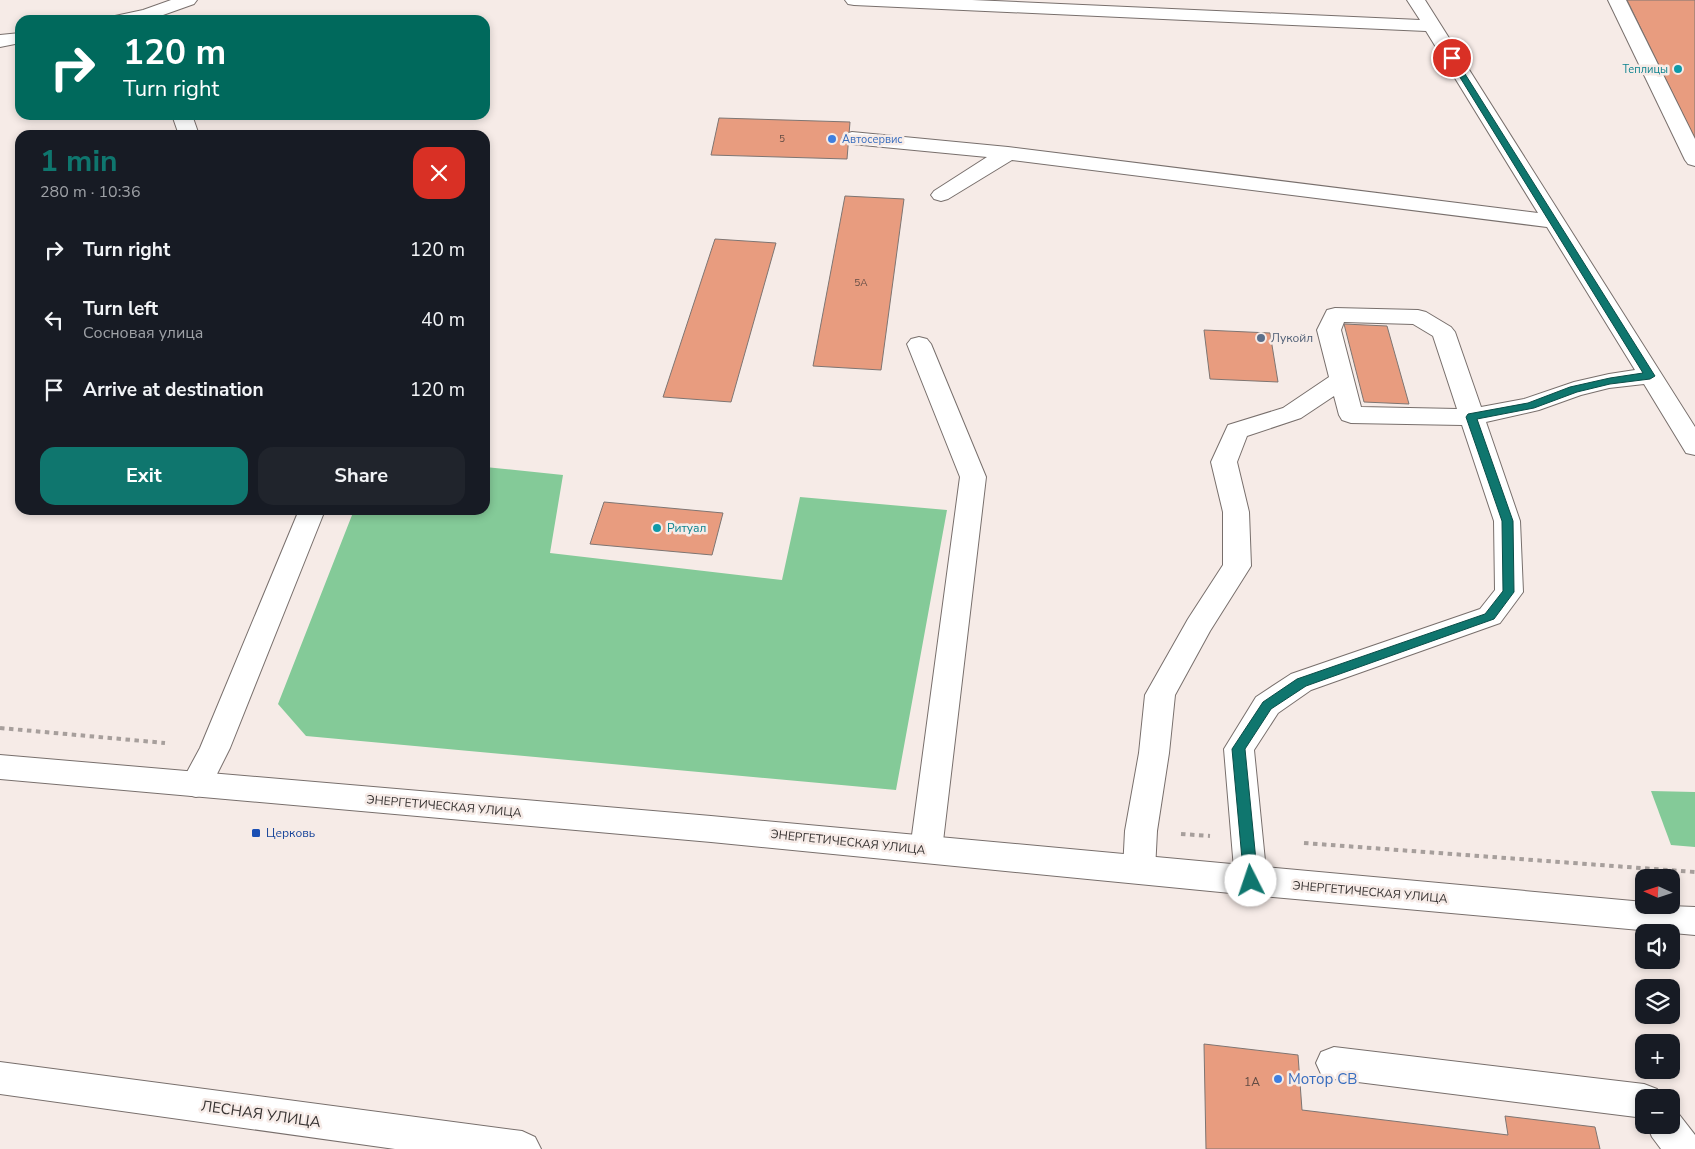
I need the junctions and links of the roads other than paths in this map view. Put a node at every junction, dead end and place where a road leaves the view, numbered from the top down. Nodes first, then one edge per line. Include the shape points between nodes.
1 (160, 0) edge
2 (188, 0) edge
3 (854, 0) edge
4 (1416, 0) edge
5 (1617, 0) edge
6 (150, 15) edge
7 (155, 15) edge
8 (1431, 26) junction
9 (15, 39) edge
10 (0, 41) edge
11 (852, 138) dead end
12 (1008, 153) junction
13 (1695, 160) edge
14 (941, 195) dead end
15 (1554, 221) junction
16 (919, 344) dead end
17 (1650, 376) junction
18 (1342, 379) junction
19 (1292, 413) junction
20 (1351, 415) junction
21 (1472, 417) junction
22 (1695, 447) edge
23 (310, 515) edge
24 (0, 767) edge
25 (196, 785) junction
26 (926, 850) junction
27 (1139, 870) junction
28 (1251, 881) junction
29 (1695, 921) edge
30 (1334, 1063) dead end
31 (0, 1078) edge
32 (1635, 1100) edge
33 (1671, 1134) edge
34 (522, 1149) edge
35 (1682, 1149) edge

1 - 6 street
2 - 7 street
3 - 8 street
4 - 8 street
5 - 13 street
8 - 15 street
9 - 10 street
11 - 12 street
12 - 14 street
12 - 15 street
15 - 17 street
16 - 26 street via 973,476
17 - 21 street via 1574,389 1530,406
17 - 22 street
18 - 19 street
18 - 20 street
18 - 21 street via 1329,330 1335,315 1418,317 1443,332
19 - 20 street
19 - 27 street via 1237,431 1224,462 1236,512 1237,566 1198,626 1160,695 1154,753 1140,831
20 - 21 street
21 - 28 street via 1507,521 1509,592 1490,616 1301,682 1267,705 1239,749
23 - 25 street via 215,748
24 - 25 street, ЭНЕРГЕТИЧЕСКАЯ УЛИЦА
25 - 26 street, ЭНЕРГЕТИЧЕСКАЯ УЛИЦА
26 - 27 street, ЭНЕРГЕТИЧЕСКАЯ УЛИЦА
27 - 28 street, ЭНЕРГЕТИЧЕСКАЯ УЛИЦА
28 - 29 street, ЭНЕРГЕТИЧЕСКАЯ УЛИЦА
30 - 32 street
31 - 34 street, ЛЕСНАЯ УЛИЦА
33 - 35 street

